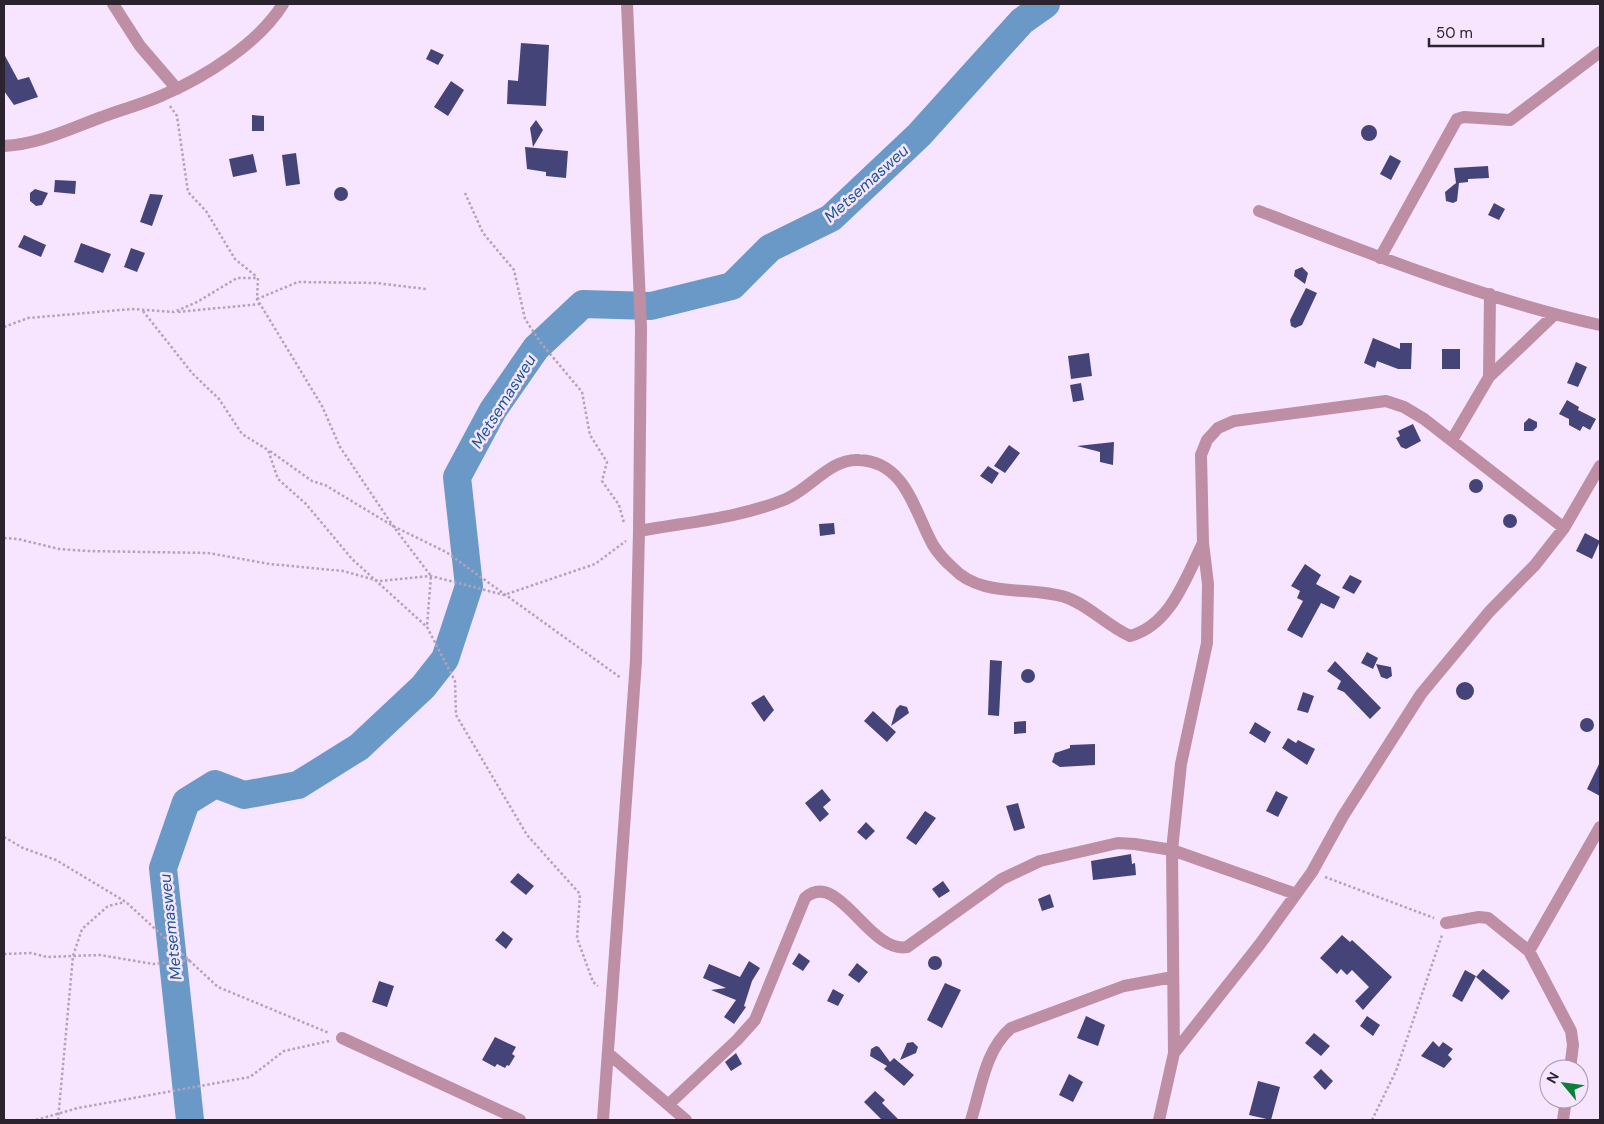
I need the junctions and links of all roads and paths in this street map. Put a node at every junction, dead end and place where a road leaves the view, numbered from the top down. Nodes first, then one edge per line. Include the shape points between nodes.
1 (113, 4) edge
2 (283, 4) edge
3 (626, 4) edge
4 (1600, 52) edge
5 (177, 88) junction
6 (162, 96) junction
7 (4, 146) edge
8 (465, 193) dead end
9 (1259, 211) dead end
10 (1380, 258) junction
11 (258, 278) junction
12 (426, 290) dead end
13 (1490, 294) junction
14 (257, 299) junction
15 (260, 304) junction
16 (143, 311) junction
17 (174, 312) junction
18 (1554, 314) junction
19 (1600, 325) edge
20 (4, 327) edge
21 (1488, 377) junction
22 (1452, 440) junction
23 (268, 450) junction
24 (1600, 466) edge
25 (393, 526) junction
26 (1564, 528) junction
27 (639, 531) junction
28 (4, 538) edge
29 (1203, 543) junction
30 (431, 576) junction
31 (379, 581) junction
32 (504, 595) junction
33 (427, 627) junction
34 (634, 688) junction
35 (1600, 827) edge
36 (4, 837) edge
37 (1172, 850) junction
38 (1312, 872) junction
39 (1296, 894) junction
40 (126, 902) junction
41 (1446, 923) junction
42 (1529, 951) junction
43 (4, 954) edge
44 (72, 956) junction
45 (190, 960) junction
46 (1173, 976) junction
47 (614, 999) junction
48 (342, 1038) junction
49 (1174, 1053) junction
50 (609, 1054) junction
51 (1571, 1059) edge
52 (669, 1104) junction
53 (59, 1114) junction
54 (36, 1120) edge
55 (58, 1120) edge
56 (520, 1120) edge
57 (603, 1120) edge
58 (686, 1120) edge
59 (971, 1120) edge
60 (1159, 1120) edge
61 (1372, 1120) edge

1 - 5 street via 140,46
2 - 5 street via 261,32 222,62
3 - 27 street via 641,327
4 - 10 street via 1510,120 1464,117 1457,120
5 - 6 street
6 - 7 street via 41,141
6 - 11 path via 177,116 188,192 206,210 235,259
8 - 27 path via 483,233 514,270 526,319 541,343 582,392 590,435 607,462 602,481 620,505 626,532
9 - 10 street
10 - 13 street
11 - 14 path
11 - 17 path via 237,278
12 - 14 path via 376,283 298,282
13 - 18 street
13 - 21 street
14 - 15 path
15 - 17 path
15 - 25 path via 322,406 340,447
16 - 17 path
16 - 20 path via 132,309 28,318
16 - 23 path via 192,373 219,399 242,434
18 - 19 street
18 - 21 street
21 - 22 street
22 - 26 street
22 - 29 street via 1411,411 1386,402 1234,421 1218,428 1207,440 1201,455
23 - 25 path via 312,481 325,485
23 - 31 path via 278,479 306,504 352,559
24 - 26 street
25 - 30 path
25 - 32 path via 446,552
26 - 38 street via 1421,694 1343,816
27 - 29 street via 760,509 789,498 837,466 856,460 870,461 885,466 899,478 934,547 955,570 979,584 1064,597 1130,636 1141,633 1160,619 1176,598
27 - 32 path via 595,564
27 - 34 street
28 - 31 path via 59,549 208,553 270,564 343,571
29 - 37 street via 1208,584 1207,643 1181,764
30 - 31 path
30 - 32 path
30 - 33 path
31 - 33 path
32 - 34 path
33 - 47 path via 455,681 456,715 527,836 580,894 577,938 593,982
34 - 47 street via 622,835
35 - 42 street
36 - 40 path via 56,860
37 - 39 street
37 - 46 street
37 - 52 street via 1118,844 1040,861 1002,878 907,947 899,948 879,938 835,897 824,890 813,891 805,898 755,1020
38 - 39 street
38 - 41 path
39 - 49 street
40 - 44 path via 108,906 82,929
40 - 45 path
41 - 42 street via 1488,918
41 - 61 path via 1396,1071
42 - 51 street via 1571,1031
43 - 44 path
44 - 45 path via 100,955 153,964
44 - 53 path
45 - 48 path via 218,987
46 - 49 street
46 - 59 street via 1124,986 1011,1028 993,1049
47 - 50 street
48 - 53 path via 284,1051 250,1078 167,1090
48 - 56 street
49 - 60 street
50 - 52 street
50 - 57 street
52 - 58 street
53 - 54 path
53 - 55 path

